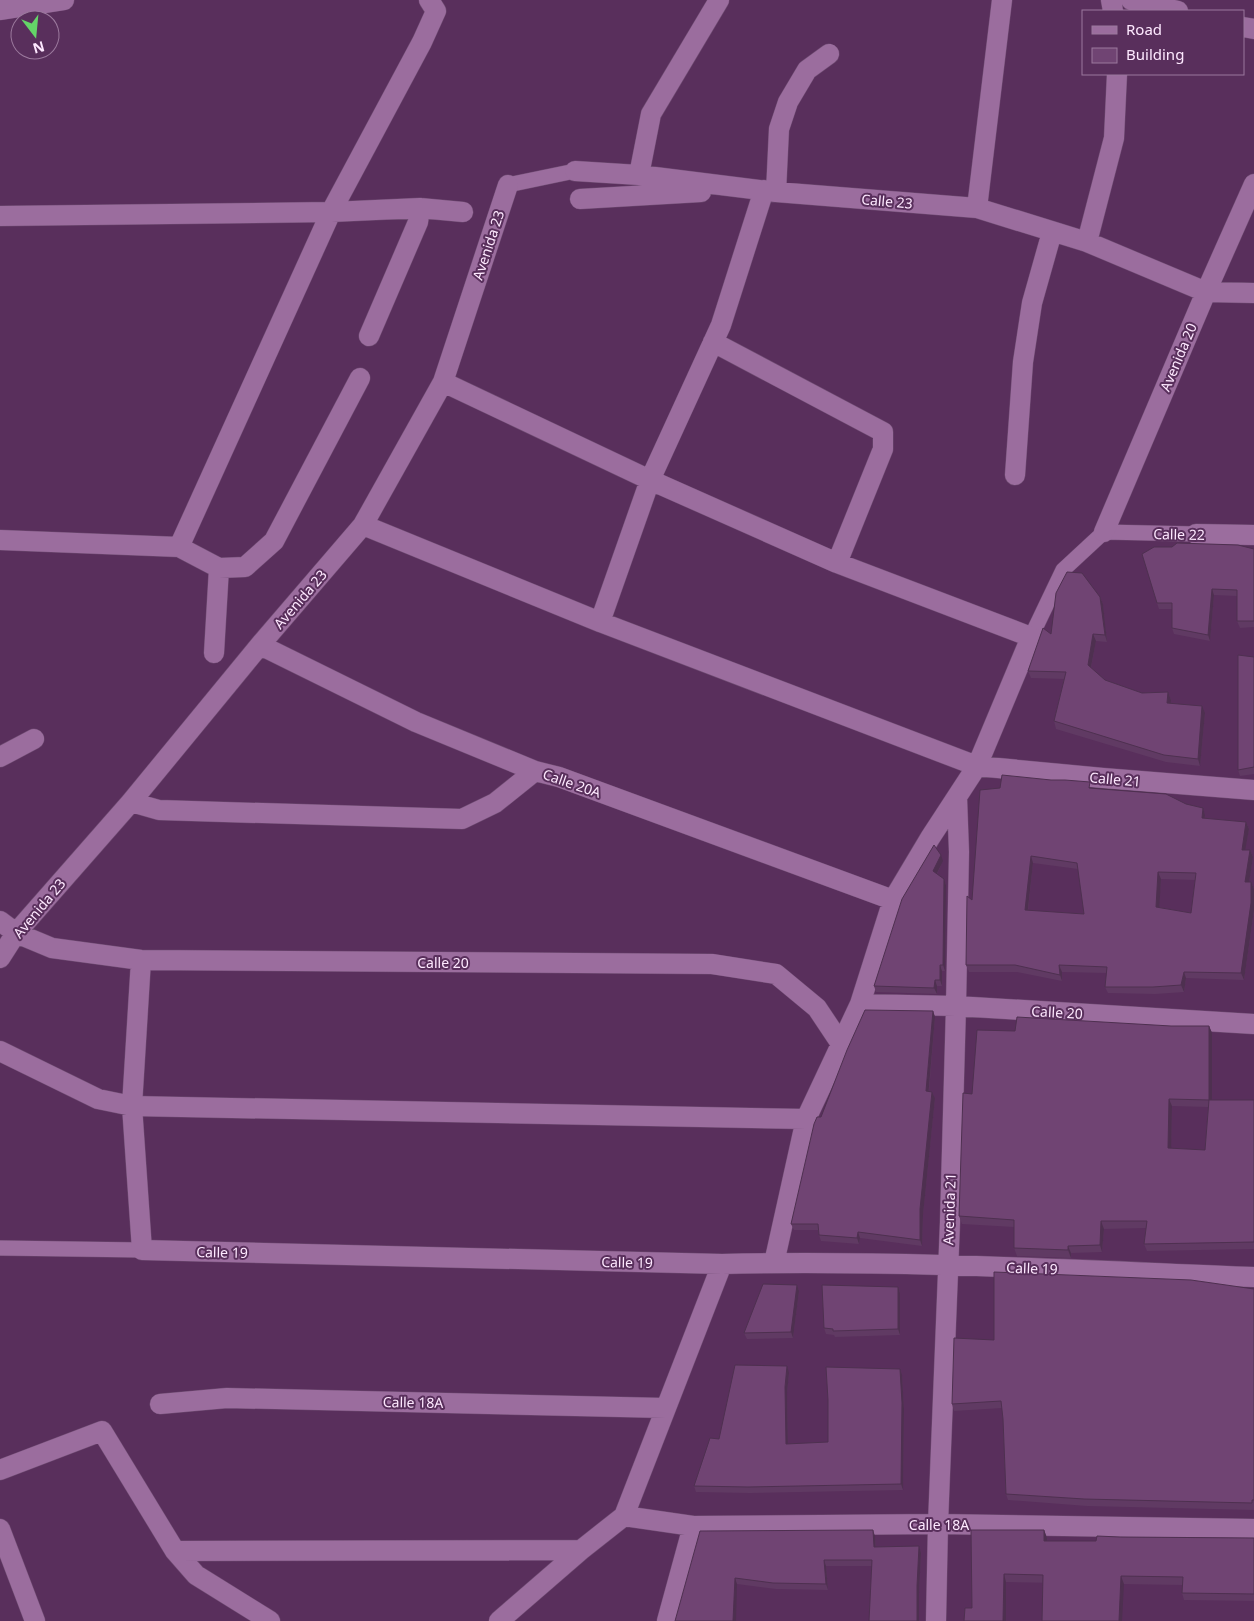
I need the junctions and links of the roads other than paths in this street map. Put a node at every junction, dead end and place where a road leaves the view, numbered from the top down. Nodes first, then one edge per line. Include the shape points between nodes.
1 (64, 0) edge
2 (429, 0) edge
3 (719, 0) edge
4 (1002, 0) edge
5 (1131, 0) edge
6 (0, 10) edge
7 (1174, 10) edge
8 (829, 54) dead end
9 (1118, 75) edge
10 (575, 172) joint
11 (639, 175) junction
12 (1254, 184) edge
13 (508, 185) joint
14 (734, 186) junction
15 (770, 191) junction
16 (580, 199) dead end
17 (420, 208) junction
18 (977, 208) junction
19 (330, 212) junction
20 (463, 212) dead end
21 (0, 216) edge
22 (1052, 232) junction
23 (1087, 242) junction
24 (1206, 292) junction
25 (1254, 293) edge
26 (369, 336) dead end
27 (713, 342) junction
28 (360, 378) dead end
29 (444, 382) junction
30 (1015, 475) dead end
31 (650, 480) junction
32 (363, 525) junction
33 (1104, 532) junction
34 (1196, 534) joint
35 (1254, 535) edge
36 (0, 540) edge
37 (179, 546) junction
38 (837, 563) junction
39 (219, 568) junction
40 (600, 622) junction
41 (1031, 637) junction
42 (260, 646) junction
43 (214, 654) dead end
44 (34, 738) dead end
45 (0, 757) edge
46 (977, 766) junction
47 (534, 771) junction
48 (1254, 790) edge
49 (957, 797) junction
50 (131, 802) junction
51 (893, 900) junction
52 (0, 921) edge
53 (16, 933) junction
54 (0, 958) edge
55 (141, 960) junction
56 (860, 1004) junction
57 (956, 1006) junction
58 (1254, 1024) edge
59 (841, 1044) junction
60 (0, 1051) edge
61 (132, 1106) junction
62 (806, 1120) junction
63 (0, 1248) edge
64 (142, 1250) junction
65 (774, 1263) junction
66 (722, 1264) junction
67 (947, 1265) junction
68 (1254, 1277) edge
69 (160, 1404) dead end
70 (665, 1408) junction
71 (0, 1470) edge
72 (624, 1516) junction
73 (938, 1524) junction
74 (692, 1526) junction
75 (0, 1529) edge
76 (1254, 1529) edge
77 (580, 1550) junction
78 (175, 1551) junction
79 (35, 1621) edge
80 (270, 1621) edge
81 (499, 1621) edge
82 (667, 1621) edge
83 (936, 1621) edge

1 - 6 street
2 - 19 street via 436,11 422,42
3 - 11 street via 651,114
4 - 18 street
5 - 7 street
8 - 15 street via 807,70 788,102 779,129
9 - 23 street via 1114,138
10 - 11 street, Calle 23
10 - 13 street, Calle 23
11 - 14 street, Calle 23
12 - 24 street, Avenida 20
13 - 29 street, Avenida 23
14 - 15 street, Calle 23
14 - 16 street via 716,192
15 - 18 street, Calle 23
15 - 27 street
17 - 19 street
17 - 20 street
17 - 26 street via 418,222
18 - 22 street, Calle 23
19 - 21 street
19 - 37 street
22 - 23 street, Calle 23
22 - 30 street via 1032,303
23 - 24 street, Calle 23
24 - 25 street, Calle 23
24 - 33 street, Avenida 20
27 - 31 street
27 - 38 street via 884,432 883,449
28 - 39 street via 274,541 245,567
29 - 31 street
29 - 32 street, Avenida 23
31 - 38 street
31 - 40 street
32 - 40 street, Calle 21
32 - 42 street, Avenida 23
33 - 34 street, Calle 22
33 - 41 street via 1063,570
34 - 35 street, Calle 22
36 - 37 street
37 - 39 street
38 - 41 street
39 - 43 street
40 - 46 street, Calle 21
41 - 46 street
42 - 47 street, Calle 20A via 416,722
42 - 50 street, Avenida 23
44 - 45 street
46 - 48 street, Calle 21
46 - 49 street
47 - 50 street via 495,802 462,819 160,810
47 - 51 street, Calle 20A via 559,777
49 - 51 street
49 - 57 street, Avenida 21 via 960,852
50 - 53 street, Avenida 23
51 - 56 street
52 - 53 street, Calle 20
53 - 54 street, Avenida 23
53 - 55 street, Calle 20 via 52,948
55 - 59 street, Calle 20 via 712,964 776,974 817,1008
55 - 61 street
56 - 57 street, Calle 20
56 - 59 street
57 - 58 street, Calle 20
57 - 67 street, Avenida 21
59 - 62 street
60 - 61 street via 98,1099
61 - 62 street
61 - 64 street
62 - 65 street
63 - 64 street, Calle 19
64 - 66 street, Calle 19
65 - 66 street, Calle 19
65 - 67 street, Calle 19
66 - 70 street
67 - 68 street, Calle 19
67 - 73 street, Avenida 21
69 - 70 street, Calle 18A via 227,1398
70 - 72 street
71 - 78 street via 102,1431
72 - 74 street, Calle 18A
72 - 77 street
73 - 74 street, Calle 18A
73 - 76 street, Calle 18A
73 - 83 street, Avenida 21
74 - 82 street
75 - 79 street
77 - 78 street
77 - 81 street
78 - 80 street via 196,1575

